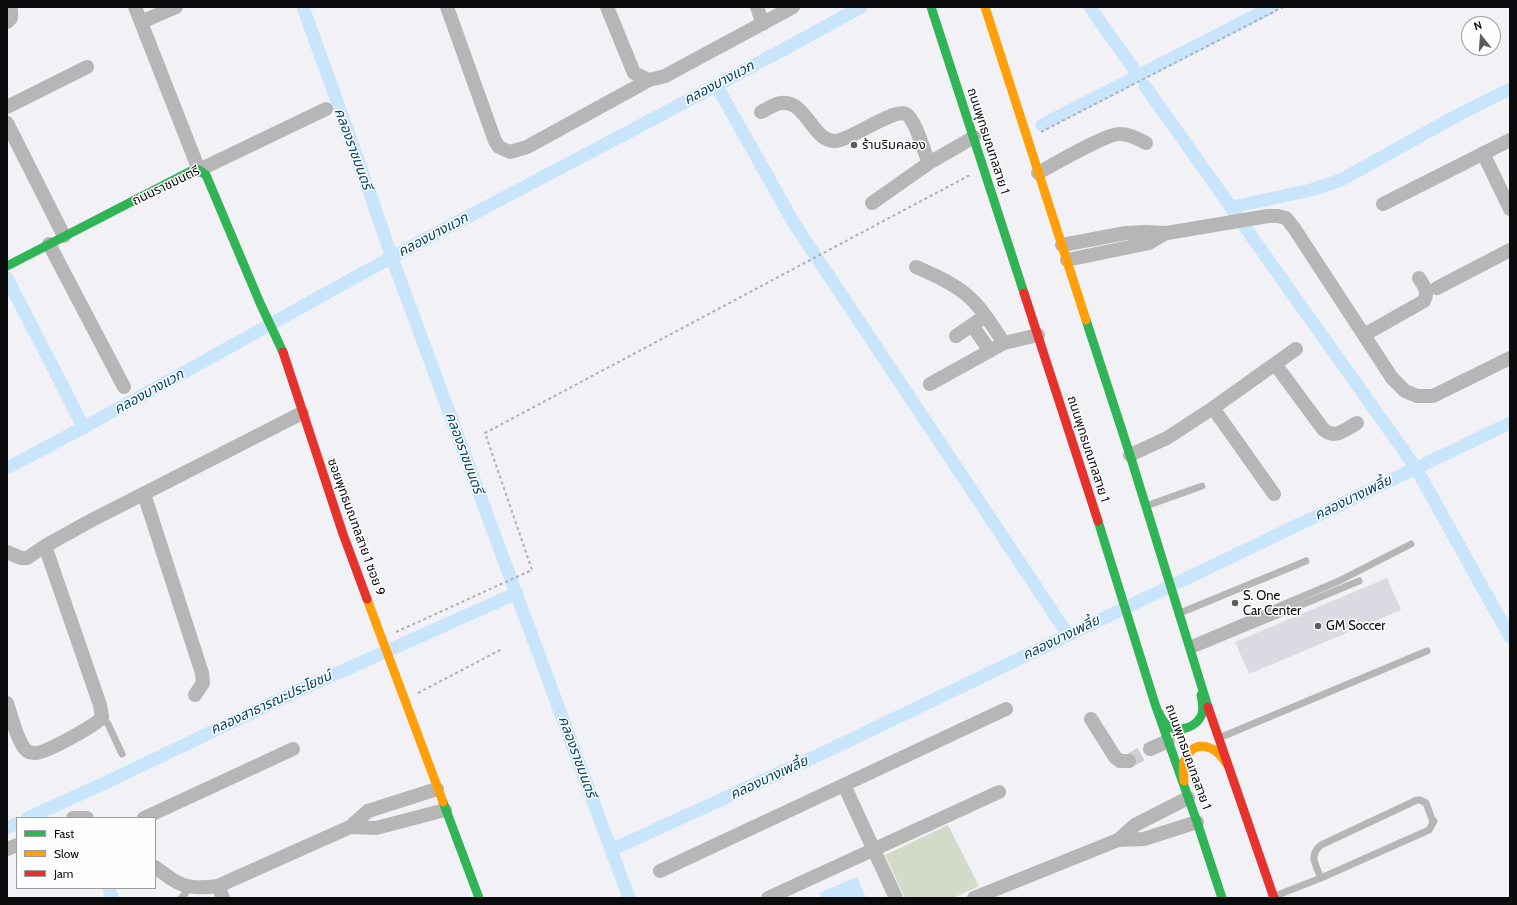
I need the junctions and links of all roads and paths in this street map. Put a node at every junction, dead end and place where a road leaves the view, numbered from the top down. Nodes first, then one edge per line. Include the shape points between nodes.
1 (9, 7) edge
2 (135, 7) edge
3 (176, 7) edge
4 (447, 7) edge
5 (607, 7) edge
6 (757, 7) edge
7 (794, 7) edge
8 (931, 7) edge
9 (985, 7) edge
10 (1283, 7) edge
11 (7, 22) edge
12 (141, 22) junction
13 (763, 24) junction
14 (87, 67) dead end
15 (649, 80) junction
16 (7, 106) edge
17 (326, 109) dead end
18 (761, 112) dead end
19 (7, 123) edge
20 (974, 137) junction
21 (1027, 139) junction
22 (1510, 140) edge
23 (1146, 143) dead end
24 (1483, 153) junction
25 (929, 163) junction
26 (984, 168) junction
27 (199, 170) junction
28 (1038, 173) junction
29 (872, 203) dead end
30 (1383, 204) dead end
31 (1510, 209) edge
32 (1167, 233) junction
33 (64, 236) junction
34 (49, 244) junction
35 (1062, 245) junction
36 (1510, 250) edge
37 (1067, 260) junction
38 (7, 266) edge
39 (916, 267) dead end
40 (1419, 278) dead end
41 (1437, 288) dead end
42 (985, 316) junction
43 (972, 325) junction
44 (1038, 335) junction
45 (1364, 335) junction
46 (956, 336) dead end
47 (1004, 343) junction
48 (1296, 348) dead end
49 (990, 351) junction
50 (1510, 358) edge
51 (1275, 364) junction
52 (930, 384) dead end
53 (124, 387) dead end
54 (1214, 408) junction
55 (302, 413) junction
56 (1357, 423) dead end
57 (1130, 455) junction
58 (1202, 486) dead end
59 (144, 494) junction
60 (1274, 494) dead end
61 (1146, 506) junction
62 (1411, 544) dead end
63 (45, 546) junction
64 (7, 552) edge
65 (1306, 561) dead end
66 (1359, 581) dead end
67 (1178, 614) junction
68 (382, 638) junction
69 (1189, 648) junction
70 (502, 649) dead end
71 (1427, 651) dead end
72 (1201, 687) junction
73 (195, 695) dead end
74 (405, 700) junction
75 (7, 703) edge
76 (1155, 704) junction
77 (1006, 709) dead end
78 (102, 717) junction
79 (1091, 719) dead end
80 (1219, 738) junction
81 (1168, 741) junction
82 (294, 749) dead end
83 (1150, 749) tunnel mouth
84 (122, 754) dead end
85 (1129, 761) dead end
86 (1232, 775) junction
87 (844, 785) junction
88 (438, 789) junction
89 (999, 792) dead end
90 (1187, 793) junction
91 (445, 810) junction
92 (146, 817) edge
93 (1197, 822) junction
94 (350, 827) junction
95 (1118, 840) junction
96 (874, 849) junction
97 (156, 867) edge
98 (660, 871) dead end
99 (1321, 878) junction
100 (184, 892) edge
101 (221, 892) edge
102 (1274, 897) edge
103 (479, 898) edge
104 (768, 898) edge
105 (896, 898) edge
106 (974, 898) edge
107 (1222, 898) edge

1 - 11 street via 11,18
2 - 12 street
3 - 12 street
4 - 15 street via 494,141 499,147 510,152 527,147
5 - 15 street via 634,73
6 - 13 street
7 - 13 street
8 - 20 main road, ถนนพุทธมณฑลสาย 1
9 - 21 main road
10 - 21 path
12 - 27 street
13 - 15 street via 665,76
14 - 16 street
17 - 27 street, ถนนราชมนตรี
18 - 25 street via 780,103 792,104 823,138 834,141 845,139 894,114 904,113 912,118
19 - 33 street
20 - 25 street
20 - 26 main road, ถนนพุทธมณฑลสาย 1
21 - 28 main road
22 - 24 street
23 - 28 street via 1131,135 1118,133
24 - 30 street
24 - 31 street
25 - 29 street
26 - 44 main road, ถนนพุทธมณฑลสาย 1
26 - 68 path via 485,433 532,570
27 - 33 main road, ถนนราชมนตรี
27 - 55 main road, ซอยพุทธมณฑลสาย 1 ซอย 9 via 206,175 286,360
28 - 35 main road
32 - 35 street via 1126,233
32 - 37 street via 1149,243
32 - 45 street via 1251,218 1286,218
33 - 34 main road, ถนนราชมนตรี
34 - 38 main road, ถนนราชมนตรี
34 - 53 street
35 - 37 main road
36 - 41 street
37 - 57 main road
39 - 42 street via 959,289
40 - 45 street via 1426,290 1427,296 1424,301
42 - 43 street
42 - 47 street
43 - 46 street
43 - 49 street
44 - 47 street
44 - 76 main road, ถนนพุทธมณฑลสาย 1
45 - 50 street via 1392,378 1405,391 1417,396 1433,396
47 - 49 street
48 - 51 street
49 - 52 street
51 - 54 street
51 - 56 street via 1329,434 1334,435
54 - 57 street via 1167,438
54 - 60 street
55 - 59 street
55 - 68 main road, ซอยพุทธมณฑลสาย 1 ซอย 9
57 - 61 main road
58 - 61 lane
59 - 63 street
59 - 73 street via 202,673 203,683
61 - 67 main road
62 - 69 lane via 1339,581
63 - 64 street via 27,558
63 - 78 street
65 - 67 lane
66 - 69 lane
67 - 69 main road
68 - 74 main road, ซอยพุทธมณฑลสาย 1 ซอย 9
69 - 72 main road
70 - 74 path
71 - 80 lane
72 - 76 main road via 1202,713 1195,724 1185,729 1171,728 1165,723
72 - 80 main road
74 - 88 main road, ซอยพุทธมณฑลสาย 1 ซอย 9
75 - 78 street via 23,747 30,753 51,747 93,726
76 - 81 main road, ถนนพุทธมณฑลสาย 1
77 - 87 street
78 - 84 lane
79 - 85 street via 1115,757 1120,761
80 - 86 main road
81 - 83 street
81 - 90 main road, ถนนพุทธมณฑลสาย 1
82 - 92 street
86 - 90 main road via 1219,751 1210,747 1197,747 1188,754 1184,763
86 - 102 main road
87 - 96 street
87 - 98 street
88 - 91 main road, ซอยพุทธมณฑลสาย 1 ซอย 9
88 - 94 street via 368,811
89 - 96 street
90 - 93 main road, ถนนพุทธมณฑลสาย 1
90 - 95 street via 1135,825
91 - 94 street via 376,828
91 - 103 main road, ซอยพุทธมณฑลสาย 1 ซอย 9
93 - 95 street via 1144,839
93 - 107 main road, ถนนพุทธมณฑลสาย 1
94 - 101 street
95 - 106 street
96 - 104 street
96 - 105 street
97 - 100 street
99 - 99 lane via 1429,830 1434,821 1426,803 1417,800 1321,845 1313,858
99 - 102 lane
100 - 101 street via 202,888

